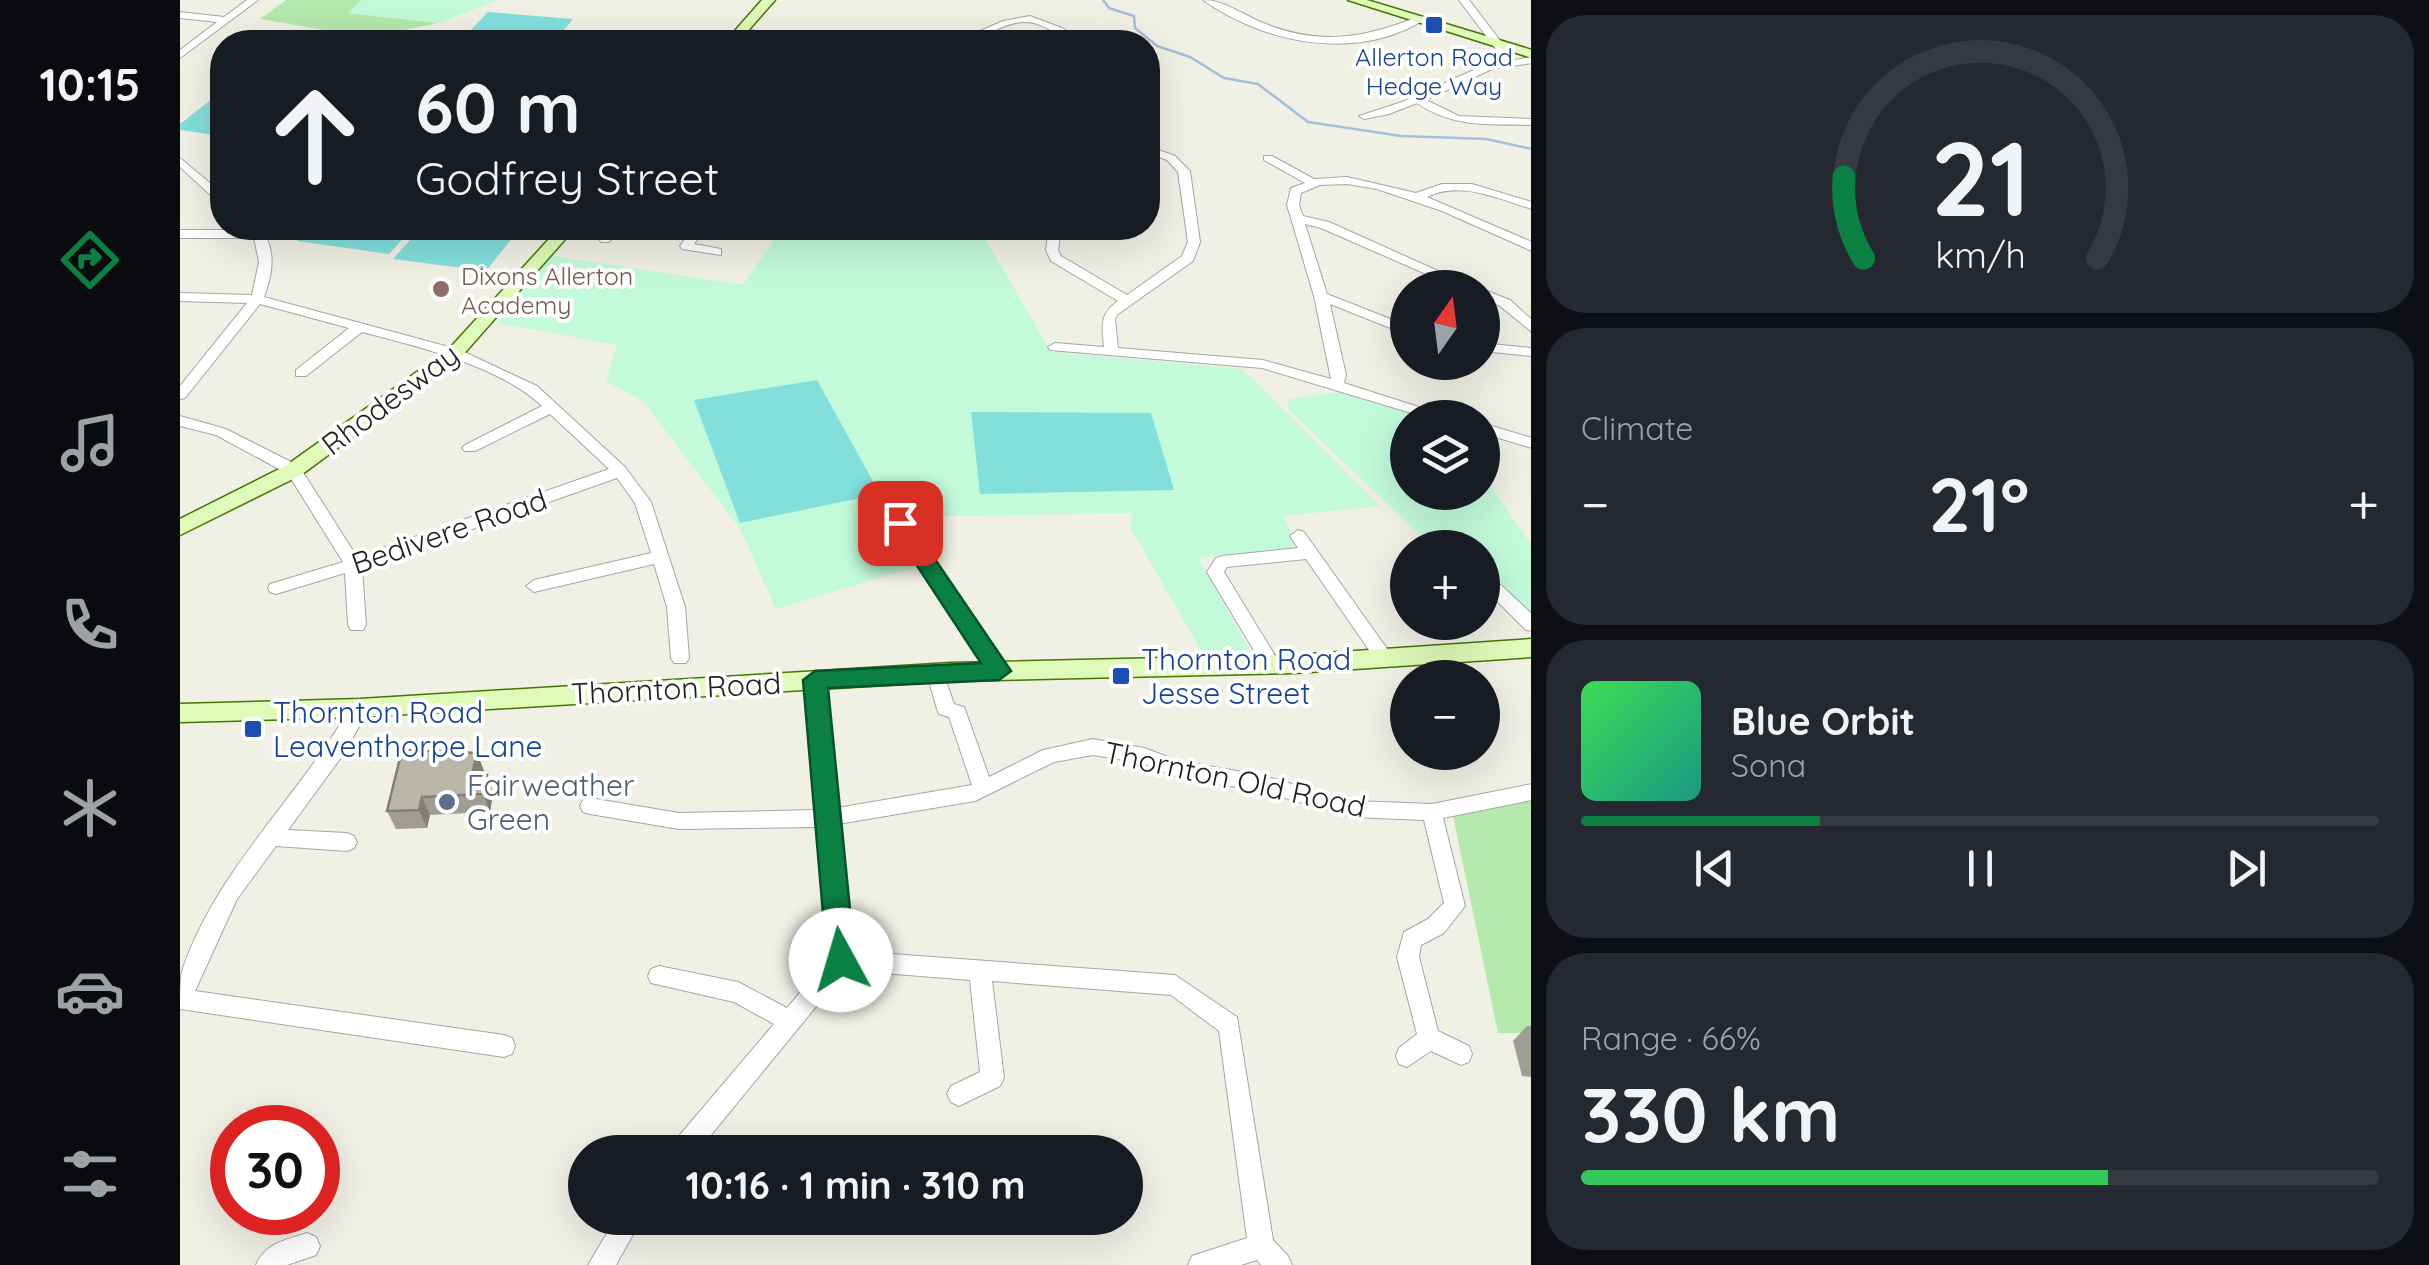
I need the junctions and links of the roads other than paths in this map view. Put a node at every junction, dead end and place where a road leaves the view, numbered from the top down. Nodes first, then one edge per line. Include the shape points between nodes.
1 (253, 0) edge
2 (769, 0) edge
3 (1208, 0) edge
4 (1354, 0) edge
5 (1384, 0) edge
6 (1464, 0) edge
7 (181, 16) edge
8 (1422, 18) junction
9 (225, 20) junction
10 (212, 30) edge
11 (742, 30) edge
12 (992, 30) edge
13 (1061, 30) edge
14 (1485, 30) junction
15 (210, 31) edge
16 (1313, 42) junction
17 (1495, 42) junction
18 (1531, 46) edge
19 (182, 52) edge
20 (1312, 57) dead end
21 (1531, 57) edge
22 (1531, 57) edge
23 (1509, 59) junction
24 (1418, 99) junction
25 (1364, 116) dead end
26 (1531, 122) edge
27 (1160, 154) edge
28 (1268, 158) dead end
29 (180, 160) edge
30 (1310, 182) junction
31 (210, 188) edge
32 (1415, 199) junction
33 (1531, 206) edge
34 (1298, 219) junction
35 (210, 233) edge
36 (180, 234) edge
37 (259, 240) edge
38 (556, 240) edge
39 (690, 240) edge
40 (1053, 240) edge
41 (1531, 247) edge
42 (718, 252) dead end
43 (1428, 270) edge
44 (1321, 296) junction
45 (180, 297) edge
46 (257, 299) junction
47 (1128, 300) junction
48 (1500, 301) edge
49 (1390, 324) edge
50 (1531, 327) edge
51 (357, 328) junction
52 (1055, 347) dead end
53 (1500, 349) edge
54 (1112, 352) junction
55 (1531, 352) edge
56 (455, 354) junction
57 (301, 373) dead end
58 (1336, 384) junction
59 (180, 395) edge
60 (1390, 401) edge
61 (551, 407) junction
62 (180, 421) edge
63 (1500, 433) edge
64 (1531, 443) edge
65 (470, 448) dead end
66 (294, 470) junction
67 (620, 471) junction
68 (900, 523) dead end
69 (180, 528) edge
70 (1298, 536) dead end
71 (1310, 553) junction
72 (662, 556) junction
73 (354, 565) junction
74 (534, 586) dead end
75 (276, 588) dead end
76 (1500, 594) edge
77 (1531, 623) edge
78 (357, 625) dead end
79 (1531, 648) edge
80 (680, 658) dead end
81 (1384, 658) junction
82 (1271, 664) junction
83 (999, 671) junction
84 (936, 674) junction
85 (815, 680) junction
86 (360, 708) junction
87 (180, 713) edge
88 (983, 790) junction
89 (1531, 792) edge
90 (590, 806) dead end
91 (1432, 812) junction
92 (825, 818) junction
93 (272, 837) junction
94 (347, 842) dead end
95 (841, 960) junction
96 (980, 971) junction
97 (659, 976) dead end
98 (180, 999) edge
99 (792, 1022) junction
100 (1429, 1038) junction
101 (504, 1046) dead end
102 (1461, 1054) dead end
103 (1407, 1056) dead end
104 (959, 1094) dead end
105 (696, 1135) edge
106 (620, 1235) edge
107 (307, 1246) dead end
108 (1270, 1256) edge
109 (268, 1265) edge
110 (601, 1265) edge
111 (1200, 1265) edge

1 - 9 street
2 - 11 street
3 - 16 street via 1264,30
4 - 8 street
5 - 14 street
6 - 14 street
7 - 9 street
8 - 16 street via 1374,39
8 - 17 street
9 - 10 street
12 - 13 street via 1022,18
14 - 17 street
14 - 18 street
15 - 19 street
16 - 20 street
17 - 21 street
17 - 23 street
22 - 23 street
23 - 24 street
24 - 25 street via 1392,113
24 - 26 street via 1438,116 1466,123
27 - 47 street via 1184,171 1194,242 1188,258
28 - 30 street
29 - 31 street
30 - 32 street via 1345,178
30 - 34 street via 1292,197
32 - 33 street via 1436,188 1483,189
32 - 41 street
34 - 43 street
34 - 44 street
35 - 36 street
37 - 46 street via 267,265
38 - 56 street, Rhodesway
39 - 42 street via 686,246
40 - 47 street via 1056,258
44 - 49 street
44 - 58 street
45 - 46 street
46 - 51 street
46 - 59 street
47 - 54 street via 1108,319
48 - 50 street
51 - 56 street
51 - 57 street
52 - 54 street
53 - 55 street
54 - 58 street via 1263,364
56 - 61 street via 532,390
56 - 66 street, Rhodesway
58 - 60 street
61 - 65 street
61 - 67 street
62 - 66 street via 221,432
63 - 64 street
66 - 69 street, Rhodesway
66 - 73 street
67 - 72 street via 644,502
67 - 73 street, Bedivere Road
68 - 83 street
70 - 71 street
71 - 81 street
71 - 82 street via 1222,562 1214,572
72 - 74 street
72 - 80 street
73 - 75 street, Bedivere Road
73 - 78 street
76 - 77 street
79 - 81 street, Thornton Road
81 - 82 street, Thornton Road
82 - 83 street, Thornton Road
83 - 84 street, Thornton Road
84 - 85 street, Thornton Road
84 - 88 street
85 - 86 street, Thornton Road
85 - 92 street
86 - 87 street, Thornton Road
86 - 93 street
88 - 91 street, Thornton Old Road via 1050,754 1093,747 1352,809
88 - 92 street, Thornton Old Road
89 - 91 street, Thornton Old Road
90 - 92 street, Thornton Old Road via 678,821
91 - 100 street via 1455,906 1412,939 1408,957
92 - 95 street
93 - 94 street
93 - 98 street via 228,893
95 - 96 street
95 - 99 street
96 - 104 street via 992,1078
96 - 108 street via 1175,985 1230,1025
97 - 99 street via 738,992
98 - 101 street
99 - 105 street
100 - 102 street
100 - 103 street
106 - 110 street
107 - 109 street
108 - 111 street

